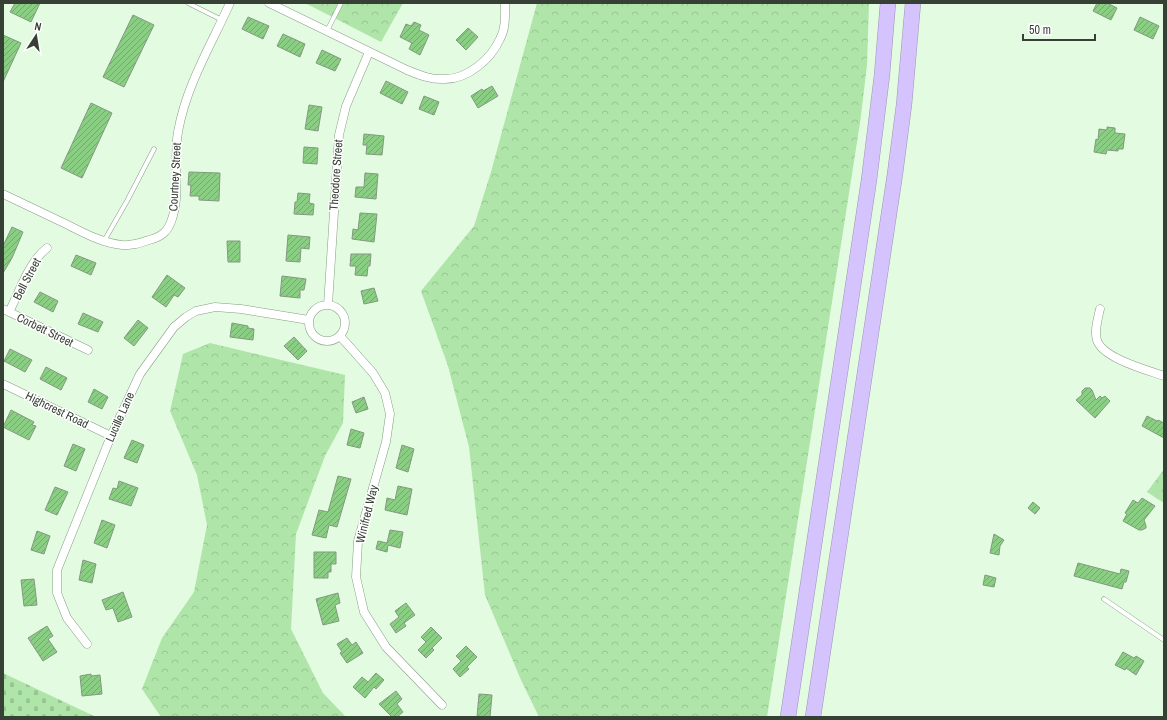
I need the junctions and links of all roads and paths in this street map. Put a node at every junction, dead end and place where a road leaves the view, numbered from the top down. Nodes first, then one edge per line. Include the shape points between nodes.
1 (188, 3) edge
2 (230, 3) edge
3 (269, 3) edge
4 (341, 3) edge
5 (505, 3) edge
6 (888, 3) edge
7 (912, 3) edge
8 (222, 20) junction
9 (327, 31) junction
10 (369, 52) junction
11 (154, 149) dead end
12 (3, 194) edge
13 (104, 241) junction
14 (47, 248) dead end
15 (328, 305) junction
16 (1100, 309) dead end
17 (6, 310) edge
18 (309, 320) junction
19 (340, 336) junction
20 (88, 350) dead end
21 (1164, 376) edge
22 (3, 384) edge
23 (111, 436) junction
24 (1104, 599) dead end
25 (1164, 640) edge
26 (86, 644) dead end
27 (442, 705) dead end
28 (788, 717) edge
29 (813, 717) edge

1 - 8 lane
2 - 8 street, Courtney Street
3 - 9 street
4 - 9 lane
5 - 10 street via 505,22 501,39 480,65 465,74 446,79 425,77
6 - 28 highway via 869,180
7 - 29 highway via 904,105 895,174
8 - 13 street, Courtney Street via 198,70 180,122 177,139 175,208 169,226 163,235 135,245
9 - 10 street
10 - 15 street, Theodore Street via 346,106 339,135
11 - 13 lane
12 - 13 street, Courtney Street
14 - 17 street, Bell Street via 38,254
15 - 18 street via 316,308
15 - 19 street via 338,308 344,317 345,327
16 - 21 street via 1096,332 1101,348 1118,358
17 - 20 street, Corbett Street
18 - 19 street via 309,329 318,340 328,342
18 - 23 street, Lucille Lane via 241,309 214,307 196,311 174,327 140,374
19 - 27 street, Winifred Way via 373,373 386,393 390,414 386,442 358,541 356,577 364,612 386,647
22 - 23 street, Highcrest Road
23 - 26 street, Lucille Lane via 57,570 57,593 67,618
24 - 25 lane

